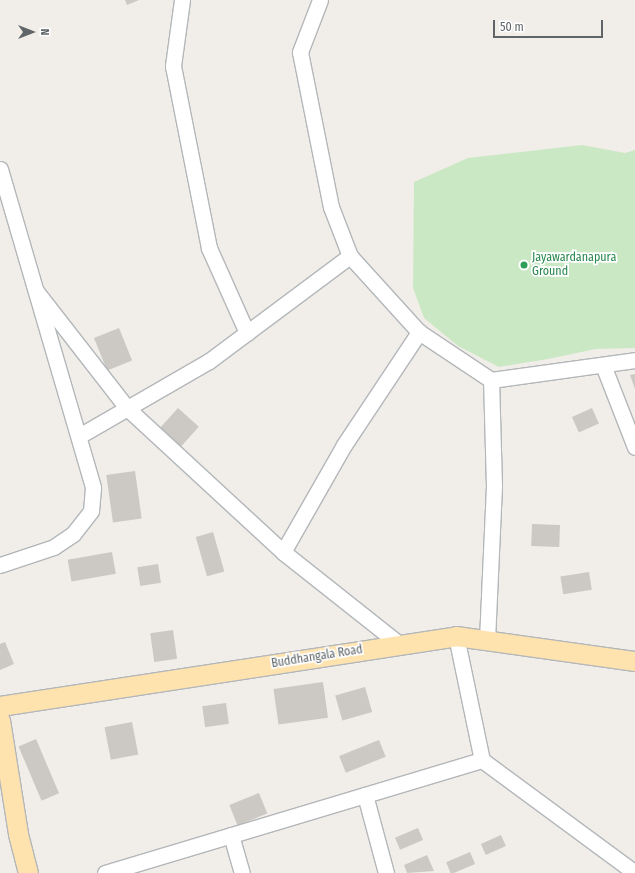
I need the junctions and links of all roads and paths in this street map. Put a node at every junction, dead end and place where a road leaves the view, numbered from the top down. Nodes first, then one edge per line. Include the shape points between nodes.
1 (182, 0) edge
2 (320, 0) edge
3 (0, 170) edge
4 (350, 256) junction
5 (36, 291) junction
6 (419, 332) junction
7 (247, 333) junction
8 (635, 360) edge
9 (603, 365) junction
10 (491, 380) junction
11 (127, 408) junction
12 (79, 436) junction
13 (635, 447) edge
14 (283, 552) junction
15 (0, 564) edge
16 (456, 636) junction
17 (487, 640) junction
18 (399, 644) junction
19 (635, 661) edge
20 (0, 706) edge
21 (0, 720) edge
22 (482, 760) junction
23 (365, 795) junction
24 (231, 836) junction
25 (28, 873) edge
26 (105, 873) edge
27 (242, 873) edge
28 (386, 873) edge
29 (635, 873) edge

1 - 7 street via 173,66 209,248
2 - 4 street via 300,52 331,207
3 - 5 street
4 - 6 street
4 - 7 street
5 - 11 street
5 - 12 street
6 - 10 street
6 - 14 street via 344,444
7 - 11 street via 209,361
8 - 9 street
9 - 10 street
9 - 13 street
10 - 17 street via 494,486
11 - 12 street
11 - 14 street
12 - 15 street via 93,488 91,511 73,534 54,547
14 - 18 street
16 - 17 main road, Buddhangala Road
16 - 18 main road, Buddhangala Road
16 - 22 street
17 - 19 main road, Buddhangala Road
18 - 20 main road, Buddhangala Road
21 - 25 main road via 18,834
22 - 23 street
22 - 29 street
23 - 24 street
23 - 28 street
24 - 26 street
24 - 27 street

